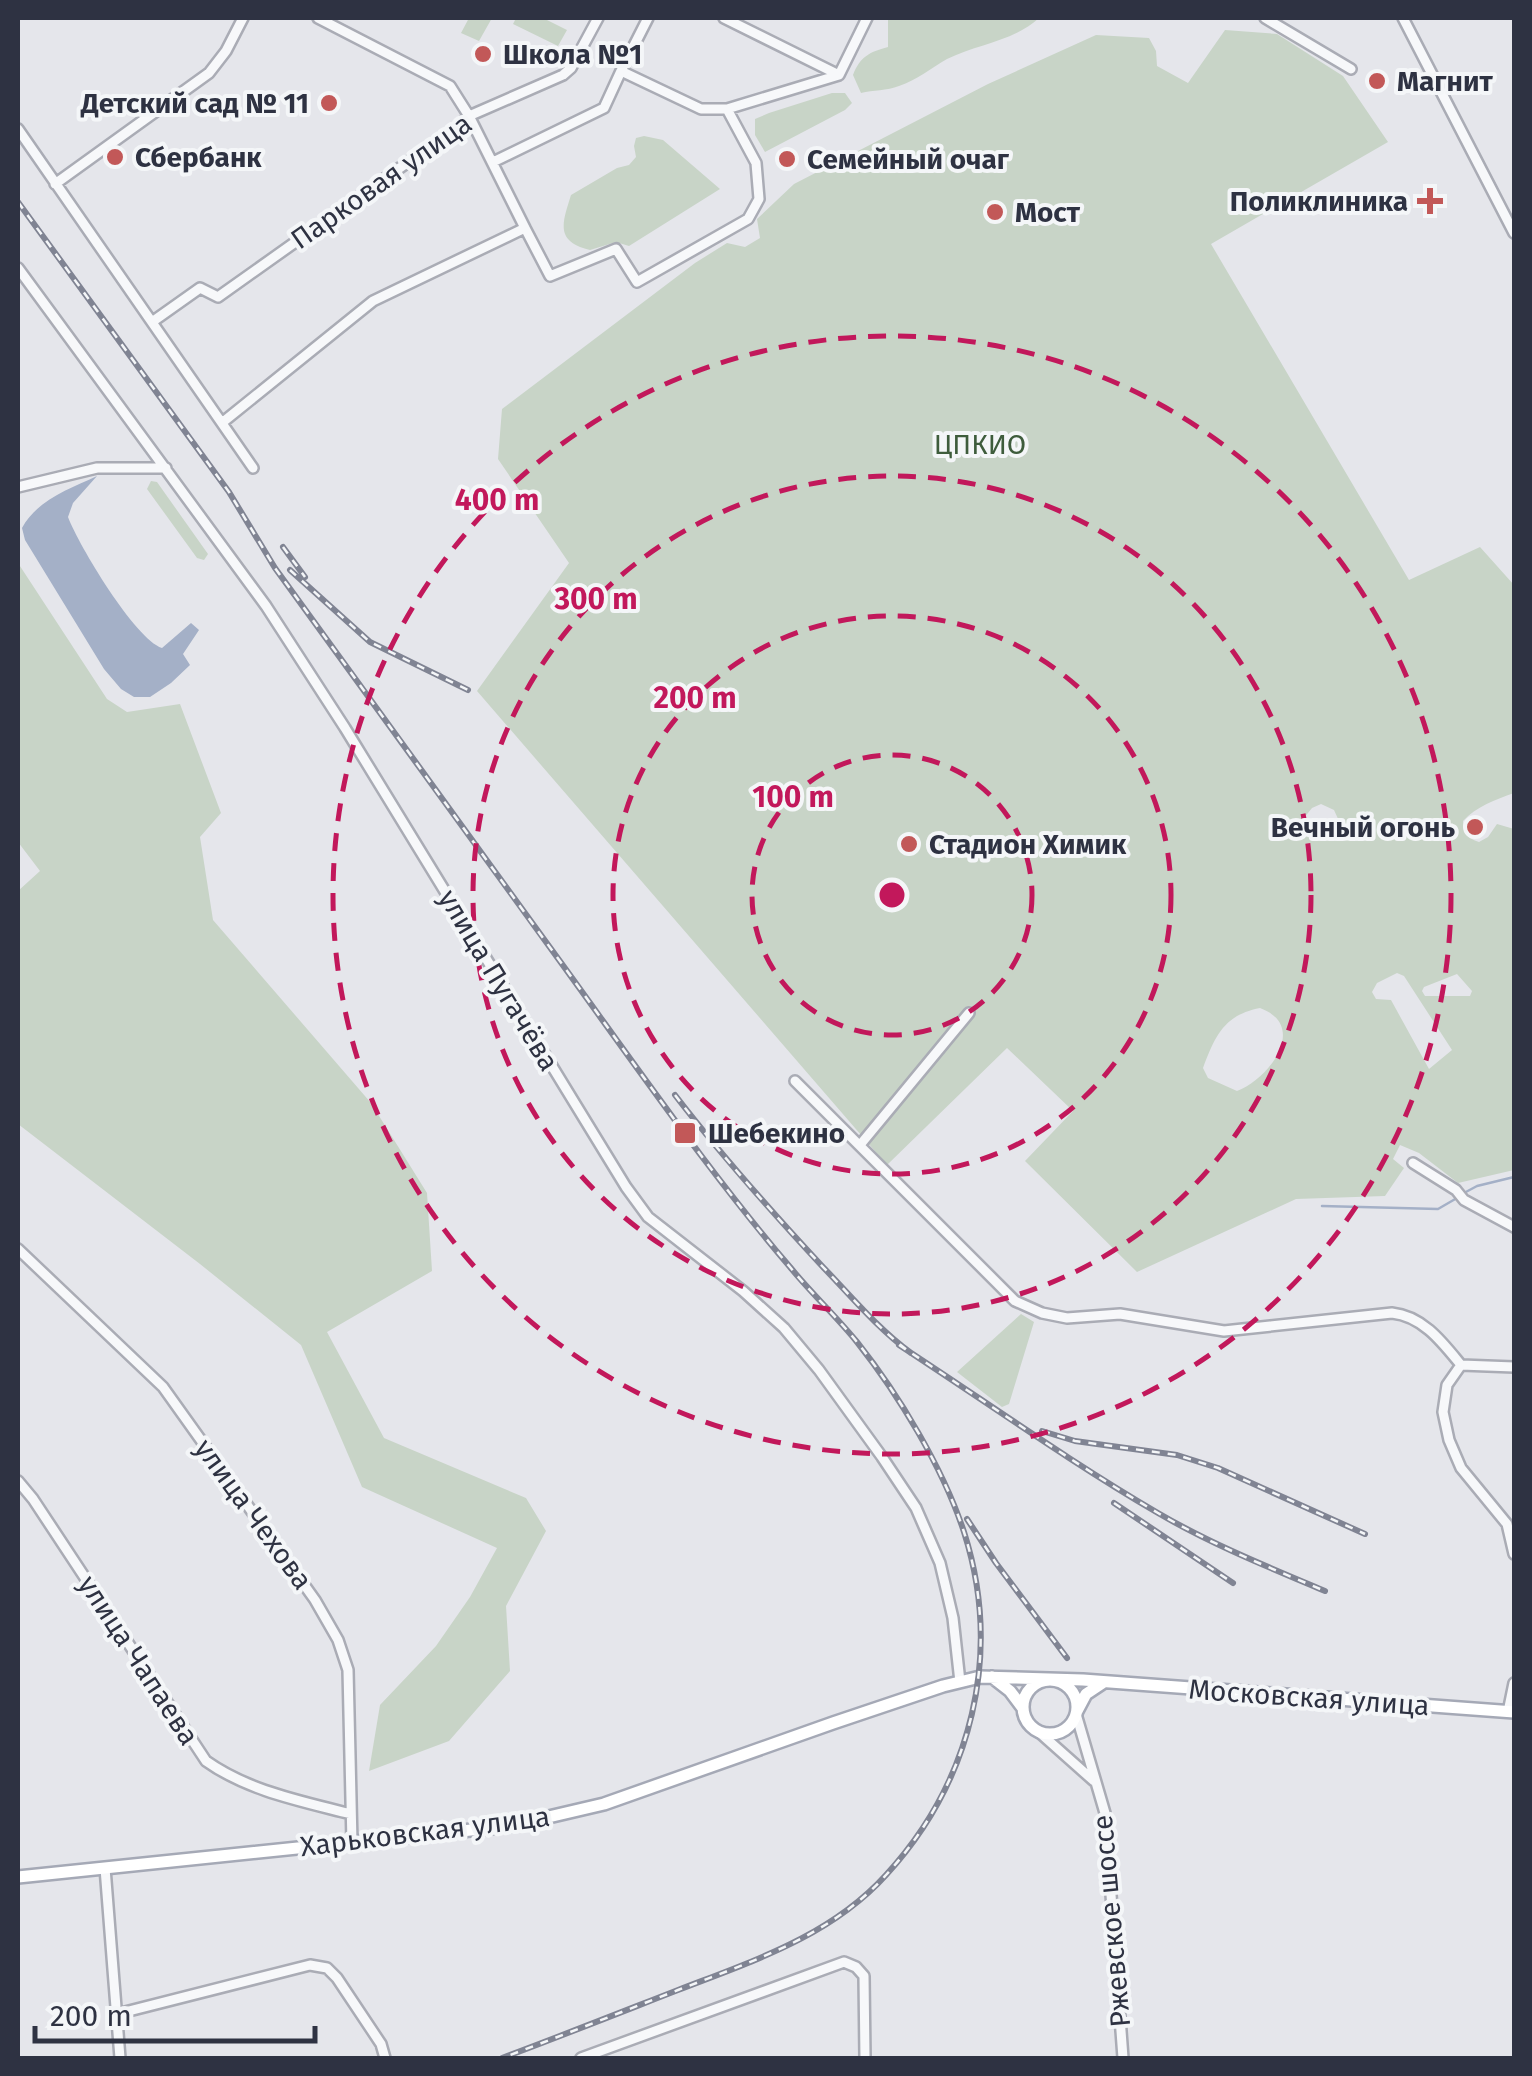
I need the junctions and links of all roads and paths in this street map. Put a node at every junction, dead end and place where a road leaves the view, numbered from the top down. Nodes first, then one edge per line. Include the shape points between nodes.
1 (243, 18) edge
2 (318, 18) edge
3 (598, 18) edge
4 (648, 18) edge
5 (724, 18) edge
6 (867, 18) edge
7 (1265, 18) edge
8 (1403, 18) edge
9 (1351, 69) dead end
10 (621, 71) junction
11 (838, 75) junction
12 (727, 109) junction
13 (469, 116) junction
14 (18, 129) edge
15 (494, 162) junction
16 (55, 184) junction
17 (525, 228) junction
18 (1514, 233) edge
19 (18, 268) edge
20 (152, 322) junction
21 (222, 422) junction
22 (166, 468) junction
23 (253, 468) dead end
24 (18, 486) edge
25 (969, 1013) dead end
26 (795, 1081) dead end
27 (860, 1145) junction
28 (1414, 1163) dead end
29 (1514, 1226) edge
30 (18, 1249) edge
31 (1461, 1365) junction
32 (1514, 1366) edge
33 (18, 1481) edge
34 (1514, 1554) edge
35 (992, 1678) junction
36 (1050, 1679) junction
37 (960, 1682) junction
38 (1104, 1682) junction
39 (1514, 1683) edge
40 (1022, 1707) junction
41 (1511, 1712) edge
42 (1076, 1713) junction
43 (1040, 1732) junction
44 (1096, 1784) junction
45 (351, 1814) junction
46 (352, 1842) junction
47 (105, 1868) junction
48 (18, 1877) edge
49 (117, 2014) junction
50 (618, 2045) junction
51 (120, 2058) edge
52 (385, 2058) edge
53 (581, 2058) edge
54 (623, 2058) edge
55 (866, 2058) edge
56 (1123, 2058) edge

1 - 16 street via 210,73
2 - 13 street via 450,86
3 - 13 street, Парковая улица via 563,75
4 - 10 street
5 - 11 street
6 - 11 street
7 - 9 street
8 - 18 street
10 - 12 street via 701,109
10 - 15 street via 604,108
11 - 12 street
12 - 17 street via 756,163 760,199 732,228 638,282 616,249 550,276
13 - 15 street
13 - 20 street, Парковая улица via 218,297 200,288
14 - 16 street
15 - 17 street
16 - 20 street
17 - 21 street via 372,301
19 - 22 street, улица Пугачёва
20 - 21 street
21 - 23 street
22 - 24 street via 97,468
22 - 37 street, улица Пугачёва via 345,728 626,1187 648,1217 784,1328 916,1508 940,1563
25 - 27 street
26 - 27 street
27 - 31 street via 1015,1301 1042,1313 1120,1314 1224,1330 1392,1313 1415,1318
28 - 29 street
30 - 45 street, улица Чехова via 163,1388 315,1600 348,1670
31 - 32 street
31 - 34 street via 1447,1385 1449,1440 1461,1468 1508,1524
33 - 45 street, улица Чапаева via 206,1761 242,1782
35 - 36 main road, Харьковская улица
35 - 37 main road, Харьковская улица
35 - 40 main road
36 - 38 main road, Московская улица
36 - 40 main road via 1031,1687
36 - 42 main road via 1073,1692
37 - 46 main road, Харьковская улица via 604,1804 510,1826
38 - 41 main road, Московская улица
38 - 42 main road via 1086,1694
39 - 41 street
40 - 43 main road
42 - 43 main road via 1062,1731
42 - 44 street, Ржевское шоссе
43 - 44 street
44 - 56 street, Ржевское шоссе via 1105,1813
45 - 46 street, улица Чехова
46 - 47 main road, Харьковская улица
47 - 48 main road, Харьковская улица
47 - 49 street
49 - 51 street
49 - 52 street via 310,1965 337,1978
50 - 53 street
50 - 54 street
50 - 55 street via 844,1962 864,1976

